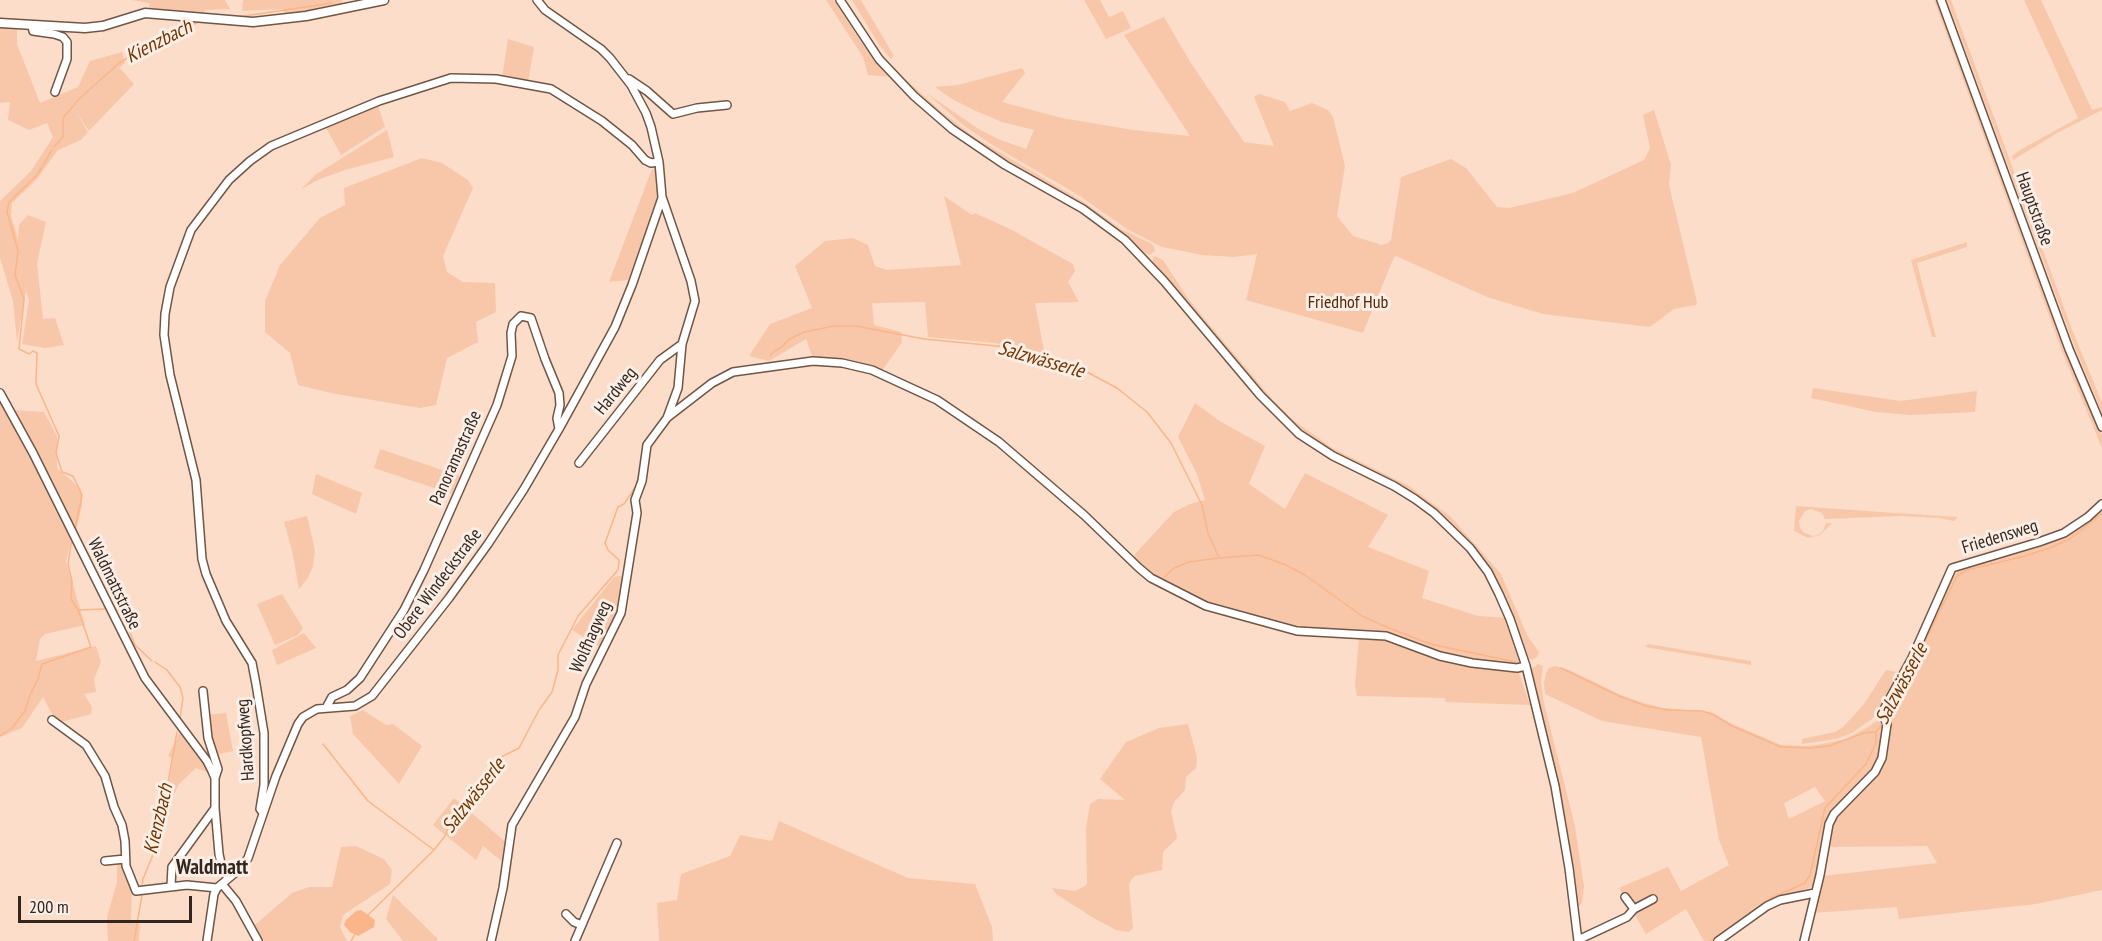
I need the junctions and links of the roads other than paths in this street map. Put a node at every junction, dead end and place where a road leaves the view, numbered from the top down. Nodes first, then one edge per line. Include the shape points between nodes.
1 (384, 0) edge
2 (537, 0) edge
3 (840, 0) edge
4 (1941, 0) edge
5 (0, 23) edge
6 (32, 26) junction
7 (626, 77) junction
8 (642, 87) junction
9 (55, 92) dead end
10 (635, 93) junction
11 (727, 105) dead end
12 (659, 162) junction
13 (662, 197) junction
14 (682, 344) junction
15 (0, 393) edge
16 (667, 418) junction
17 (2102, 427) edge
18 (559, 429) junction
19 (579, 463) dead end
20 (2102, 504) edge
21 (1526, 666) junction
22 (203, 691) dead end
23 (327, 708) junction
24 (52, 720) dead end
25 (215, 778) junction
26 (214, 808) junction
27 (263, 813) junction
28 (616, 843) dead end
29 (125, 858) junction
30 (105, 861) dead end
31 (222, 884) junction
32 (171, 886) junction
33 (1815, 893) junction
34 (1625, 897) dead end
35 (1653, 899) dead end
36 (1634, 909) junction
37 (566, 914) dead end
38 (582, 925) junction
39 (207, 941) edge
40 (258, 941) edge
41 (491, 941) edge
42 (575, 941) edge
43 (1578, 941) edge
44 (1718, 941) edge
45 (1804, 941) edge

1 - 6 main road via 253,22 145,14 86,28
2 - 7 street via 601,49
3 - 21 street via 879,59 938,117 974,145 1083,209 1125,240 1265,401 1299,434 1415,499 1453,530 1488,572
4 - 17 street, Hauptstraße via 2069,349
5 - 6 main road
6 - 9 street via 33,31 54,34 67,42 68,60
7 - 8 street
7 - 10 street
8 - 10 street
8 - 11 street via 673,114
10 - 12 street via 651,127
12 - 13 street
12 - 27 street, Hardkopfweg via 645,160 602,121 551,89 496,79 452,78 379,101 271,146 236,174 192,230 170,287 164,335 196,480 206,574 226,621 252,663 263,720
13 - 14 street, Wolfhagweg via 695,301
13 - 18 street, Obere Windeckstraße via 621,314
14 - 16 street, Wolfhagweg via 678,388
14 - 19 street, Hardweg via 660,360
15 - 25 street, Waldmattstraße via 145,678 207,761
16 - 21 street via 733,372 813,361 872,370 937,400 999,442 1151,578 1206,606 1297,631 1386,636 1472,663
16 - 41 street, Wolfhagweg via 647,446 635,500 637,513 621,613 586,684 575,717 512,825 504,888
18 - 23 street, Obere Windeckstraße via 488,544 382,685 359,704
18 - 23 street, Panoramastraße via 559,393 531,318 521,316 513,324 512,356 496,405 424,570 404,610 360,678 332,697
20 - 33 street, Friedensweg via 2064,533 1952,568 1912,658 1882,713 1887,724 1882,758 1875,772 1829,824
21 - 43 street via 1555,786
22 - 25 street via 208,738 218,769
23 - 27 street, Obere Windeckstraße via 309,713 298,724
24 - 29 street via 86,745 105,776 122,825
25 - 26 street
26 - 31 street
26 - 32 street via 172,867
27 - 31 street, Obere Windeckstraße via 245,863
28 - 38 street
29 - 30 street
29 - 32 street via 136,891
31 - 32 street
31 - 39 street, Obere Windeckstraße via 210,914
31 - 40 street
33 - 44 street via 1767,906
33 - 45 street, Friedensweg
34 - 36 street
35 - 36 street
36 - 43 street via 1627,917
37 - 38 street
38 - 42 street

